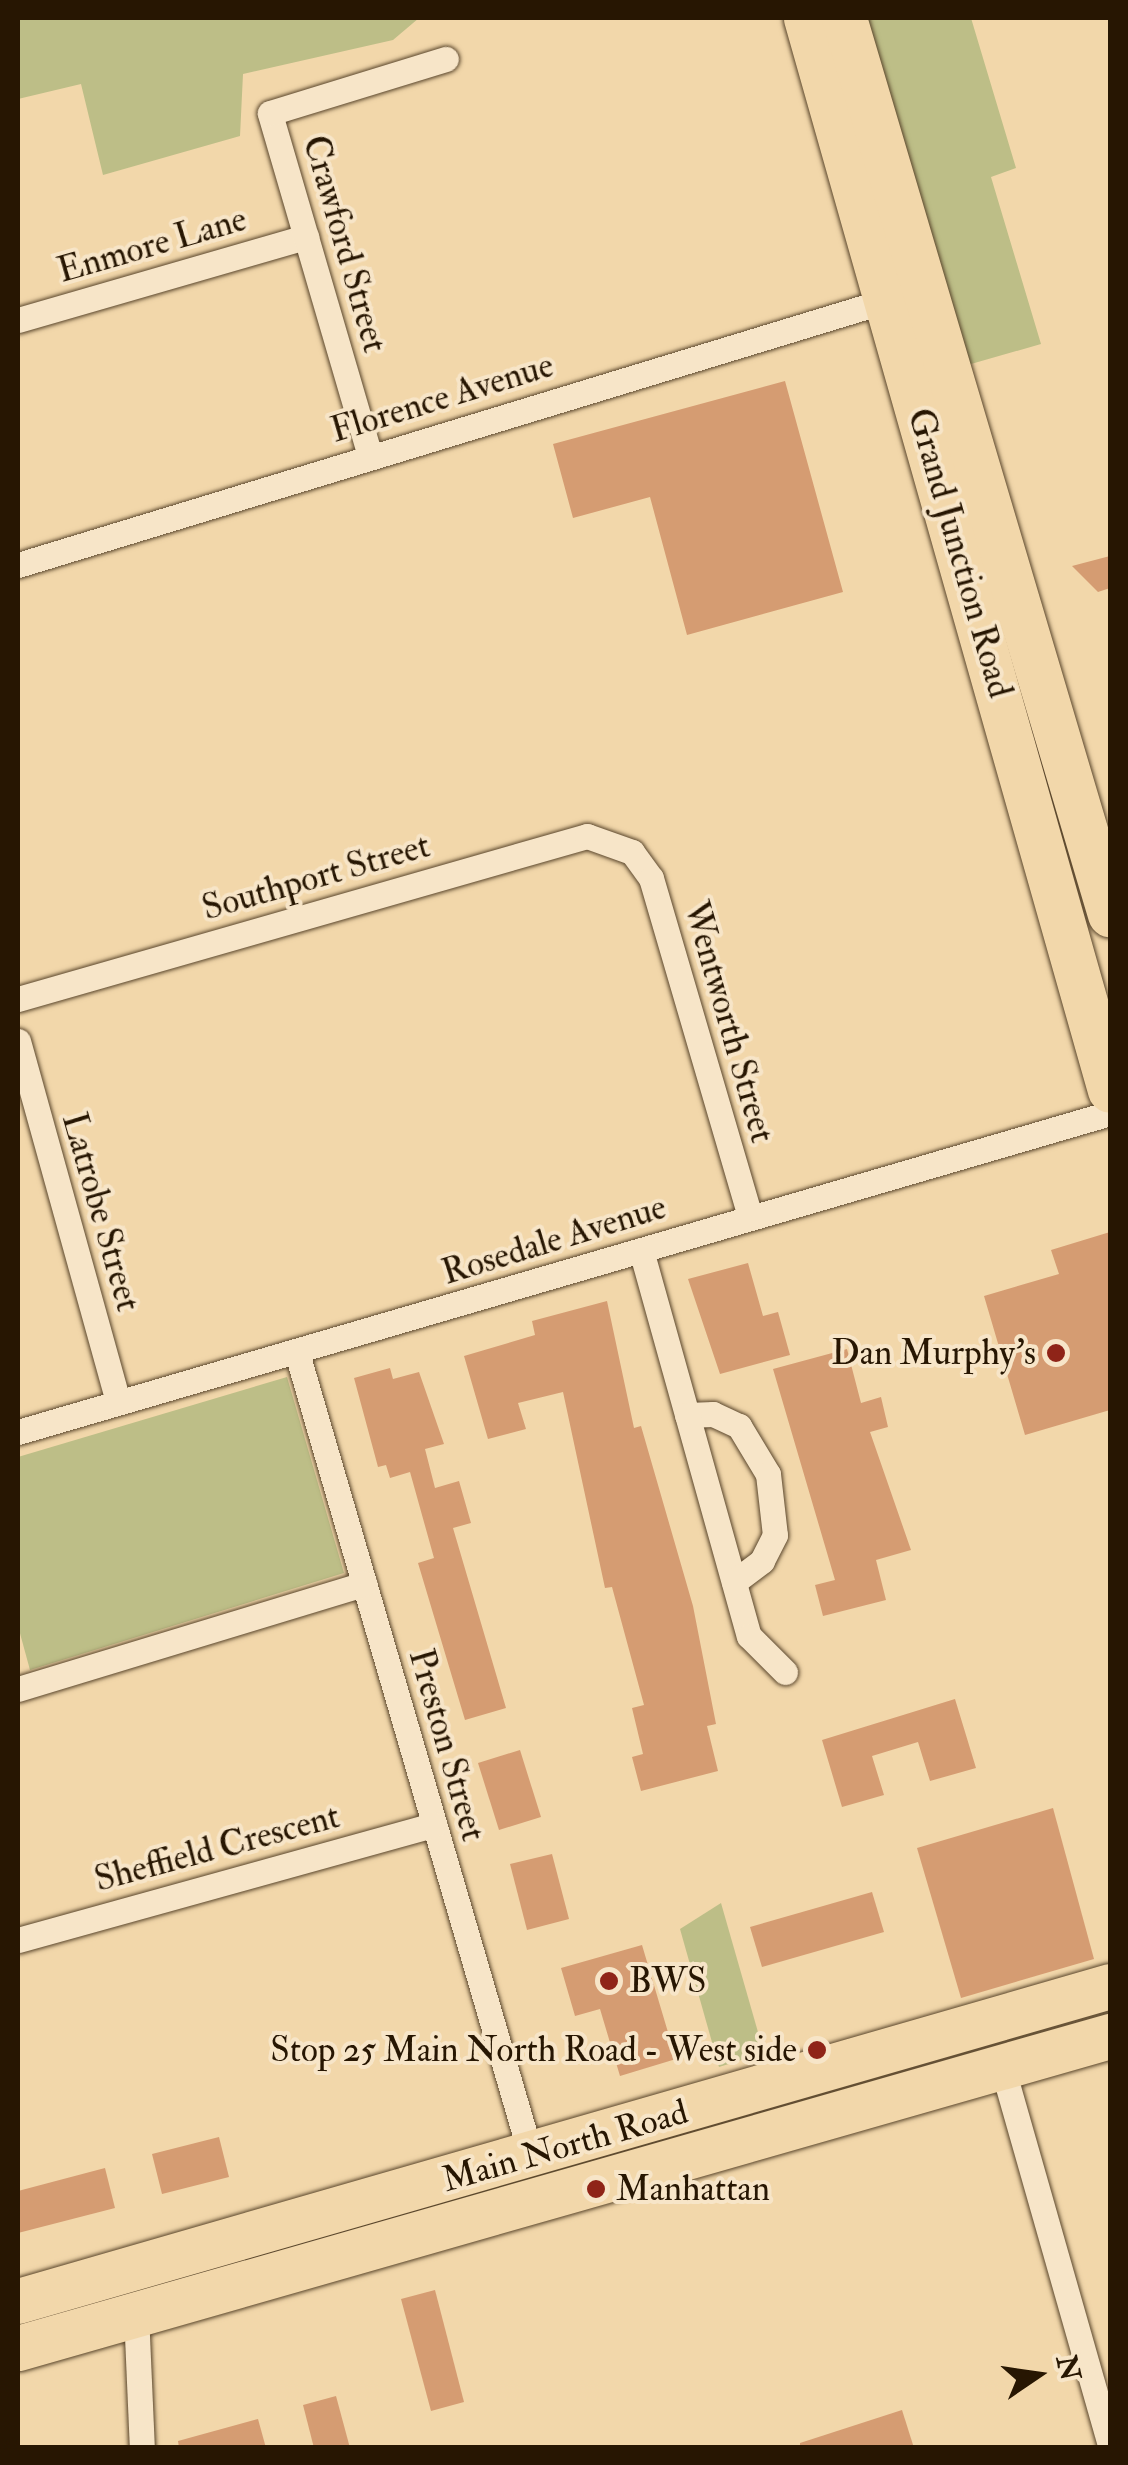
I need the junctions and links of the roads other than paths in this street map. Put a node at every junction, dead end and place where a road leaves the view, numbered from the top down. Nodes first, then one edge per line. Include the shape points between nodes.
1 (806, 18) edge
2 (844, 18) edge
3 (446, 60) dead end
4 (306, 237) junction
5 (906, 295) junction
6 (18, 320) edge
7 (370, 456) junction
8 (18, 565) edge
9 (632, 852) joint
10 (1110, 914) edge
11 (18, 999) edge
12 (18, 1041) edge
13 (1110, 1090) edge
14 (1110, 1113) edge
15 (750, 1216) junction
16 (641, 1250) junction
17 (297, 1354) junction
18 (118, 1402) junction
19 (687, 1414) junction
20 (18, 1432) edge
21 (734, 1582) junction
22 (364, 1584) junction
23 (784, 1672) dead end
24 (18, 1688) edge
25 (434, 1824) junction
26 (18, 1940) edge
27 (1110, 1986) edge
28 (1110, 2036) edge
29 (1002, 2066) junction
30 (538, 2176) junction
31 (124, 2270) junction
32 (18, 2301) edge
33 (136, 2313) junction
34 (18, 2348) edge
35 (1110, 2445) edge
36 (142, 2448) edge

1 - 5 highway, Grand Junction Road
2 - 5 highway, Grand Junction Road
3 - 4 street, Crawford Street via 270,112
4 - 6 street, Enmore Lane
4 - 7 street, Crawford Street
5 - 7 street, Florence Avenue
5 - 10 highway, Grand Junction Road
5 - 13 highway, Grand Junction Road
7 - 8 street, Florence Avenue
9 - 11 street, Southport Street via 587,836
9 - 15 street, Wentworth Street via 651,878
12 - 18 street, Latrobe Street
14 - 15 street, Rosedale Avenue
15 - 16 street, Rosedale Avenue
16 - 17 street, Rosedale Avenue
16 - 19 street
17 - 18 street, Rosedale Avenue
17 - 22 street, Preston Street
18 - 20 street, Rosedale Avenue
19 - 21 street
19 - 21 street via 713,1414 739,1426 768,1474 775,1535 762,1561
21 - 23 street via 749,1636
22 - 24 street
22 - 25 street, Preston Street
25 - 26 street, Sheffield Crescent
25 - 30 street, Preston Street
27 - 30 highway, Main North Road
28 - 29 highway, Main North Road
29 - 30 highway, Main North Road
29 - 35 street
30 - 31 highway, Main North Road
30 - 33 highway, Main North Road
31 - 32 highway, Main North Road
31 - 33 highway
33 - 34 highway, Main North Road
33 - 36 street

